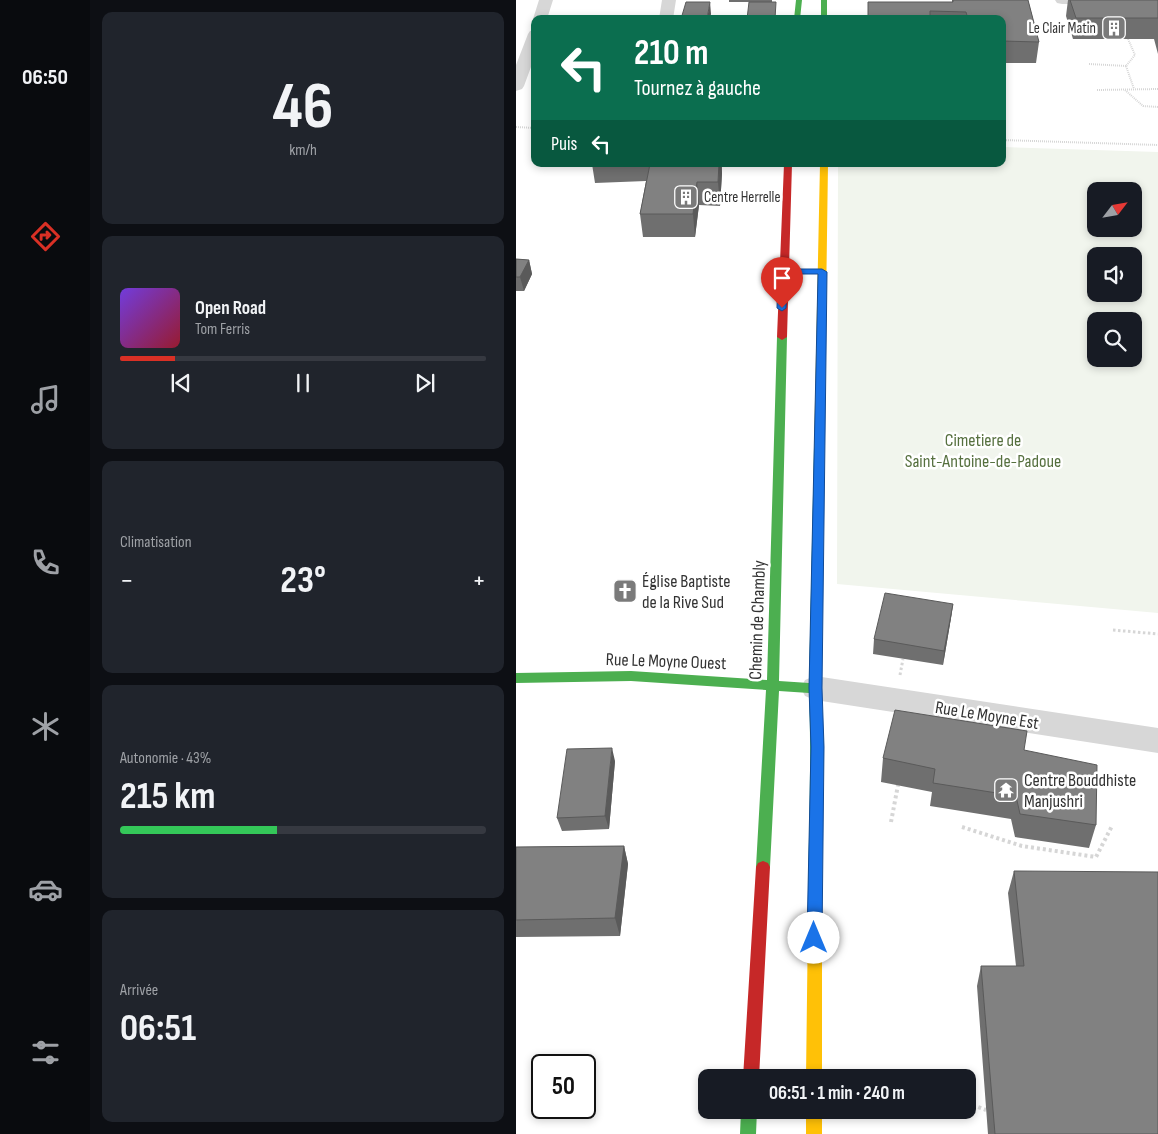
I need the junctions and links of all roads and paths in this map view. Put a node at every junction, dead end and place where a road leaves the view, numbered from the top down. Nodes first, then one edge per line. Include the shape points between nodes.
1 (546, 0) edge
2 (669, 0) edge
3 (799, 0) edge
4 (824, 0) edge
5 (1062, 0) edge
6 (1158, 1) edge
7 (541, 15) edge
8 (667, 15) edge
9 (797, 15) edge
10 (824, 15) edge
11 (1128, 39) edge
12 (531, 45) edge
13 (1089, 64) dead end
14 (1126, 66) junction
15 (516, 86) edge
16 (1124, 89) junction
17 (1134, 89) junction
18 (1158, 89) edge
19 (1097, 90) dead end
20 (1158, 107) edge
21 (516, 127) edge
22 (531, 128) edge
23 (1006, 140) edge
24 (1158, 145) edge
25 (788, 167) edge
26 (824, 167) edge
27 (1113, 630) dead end
28 (1158, 634) edge
29 (516, 678) edge
30 (772, 685) junction
31 (816, 688) junction
32 (1158, 741) edge
33 (898, 785) edge
34 (891, 822) dead end
35 (1112, 826) dead end
36 (962, 827) dead end
37 (751, 1069) edge
38 (814, 1069) edge
39 (976, 1106) edge
40 (986, 1110) dead end
41 (749, 1119) edge
42 (814, 1119) edge
43 (748, 1134) edge
44 (814, 1134) edge

1 - 7 street
2 - 8 street
3 - 9 main road
4 - 10 main road
5 - 6 street
11 - 14 path via 1135,55
12 - 15 street
13 - 14 path
14 - 17 path
16 - 17 path
16 - 19 path
16 - 20 path via 1142,106
17 - 18 path
21 - 22 path
23 - 24 path
25 - 30 main road, Chemin de Chambly via 788,272
26 - 31 main road via 817,272
27 - 28 path
29 - 30 main road, Rue Le Moyne Ouest via 631,676
30 - 31 main road, Rue Le Moyne Ouest
30 - 37 main road, Chemin de Chambly
31 - 32 street, Rue Le Moyne Est
31 - 38 main road
33 - 34 path
35 - 36 path via 1096,857 1022,846
39 - 40 path
41 - 43 main road
42 - 44 main road

